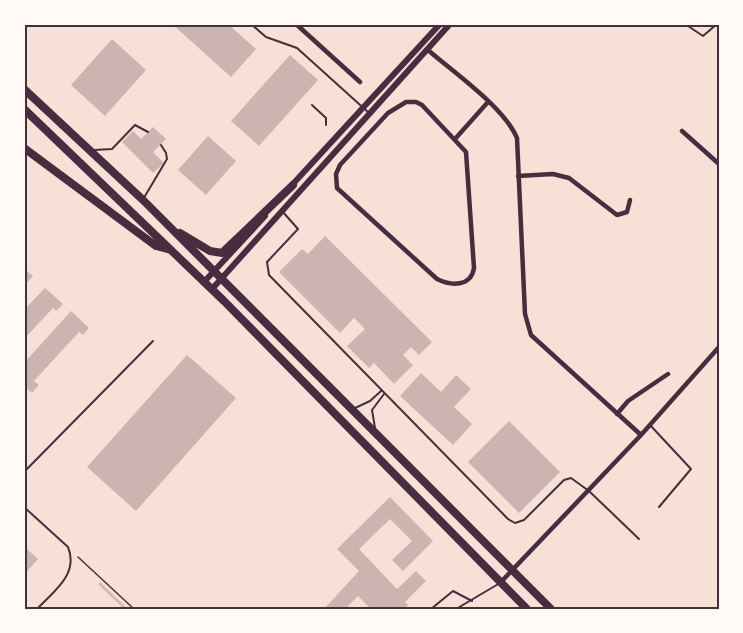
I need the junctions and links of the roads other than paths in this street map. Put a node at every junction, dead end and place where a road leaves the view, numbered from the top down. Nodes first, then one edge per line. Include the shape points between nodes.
1 (251, 24) edge
2 (296, 24) edge
3 (440, 24) edge
4 (450, 24) edge
5 (685, 24) edge
6 (717, 24) edge
7 (428, 50) junction
8 (360, 82) dead end
9 (24, 89) edge
10 (488, 102) junction
11 (312, 105) dead end
12 (363, 108) junction
13 (24, 110) edge
14 (369, 114) junction
15 (326, 125) dead end
16 (682, 131) dead end
17 (148, 132) dead end
18 (455, 139) junction
19 (161, 145) dead end
20 (24, 148) edge
21 (92, 150) junction
22 (719, 164) edge
23 (518, 176) junction
24 (292, 185) junction
25 (143, 200) junction
26 (630, 200) dead end
27 (282, 211) junction
28 (173, 230) junction
29 (171, 250) junction
30 (214, 272) junction
31 (222, 279) junction
32 (204, 282) junction
33 (212, 289) junction
34 (153, 341) dead end
35 (719, 347) edge
36 (668, 374) dead end
37 (381, 391) junction
38 (384, 394) junction
39 (352, 409) junction
40 (617, 414) junction
41 (650, 425) junction
42 (376, 433) junction
43 (641, 435) junction
44 (24, 472) edge
45 (589, 490) junction
46 (24, 507) edge
47 (659, 507) dead end
48 (639, 539) dead end
49 (513, 570) junction
50 (500, 583) junction
51 (472, 601) junction
52 (37, 609) edge
53 (431, 609) edge
54 (456, 609) edge
55 (527, 609) edge
56 (551, 609) edge

1 - 12 lane via 266,37 297,48
2 - 8 street
3 - 12 street
4 - 7 street
5 - 6 lane via 703,36
7 - 10 street
7 - 14 street
9 - 21 main road
10 - 18 street
10 - 23 street via 514,133
11 - 15 lane via 326,118
12 - 14 lane
12 - 24 street
13 - 29 main road
14 - 27 street
16 - 22 street
17 - 21 lane via 133,126 112,149
18 - 18 street via 422,105 406,102 382,119 340,165 336,179 343,196 437,279 456,284 467,280 474,268 468,156
19 - 25 lane via 167,154
20 - 29 main road via 156,246
21 - 25 main road
23 - 26 street via 553,174 569,178 617,215 627,212
23 - 40 street via 528,328 539,345
24 - 28 main road via 222,253 210,251
24 - 30 street
25 - 28 main road
27 - 31 street
27 - 37 lane via 298,229 267,262 269,274
28 - 30 main road
29 - 32 main road
30 - 31 main road
30 - 32 street
31 - 33 street
31 - 39 main road
32 - 33 main road
33 - 50 main road
34 - 44 lane
35 - 41 street
36 - 40 street via 628,401
37 - 38 lane
37 - 39 lane
38 - 42 lane via 372,410
38 - 45 lane via 510,521 524,520 568,478
39 - 42 main road
40 - 43 street
41 - 43 street
41 - 47 lane via 691,469
42 - 49 main road
43 - 45 street
45 - 48 lane
45 - 49 street
46 - 52 lane via 68,547 72,563 69,575
49 - 50 street
49 - 56 main road
50 - 51 lane
50 - 55 main road
51 - 53 lane via 453,591
51 - 54 lane

